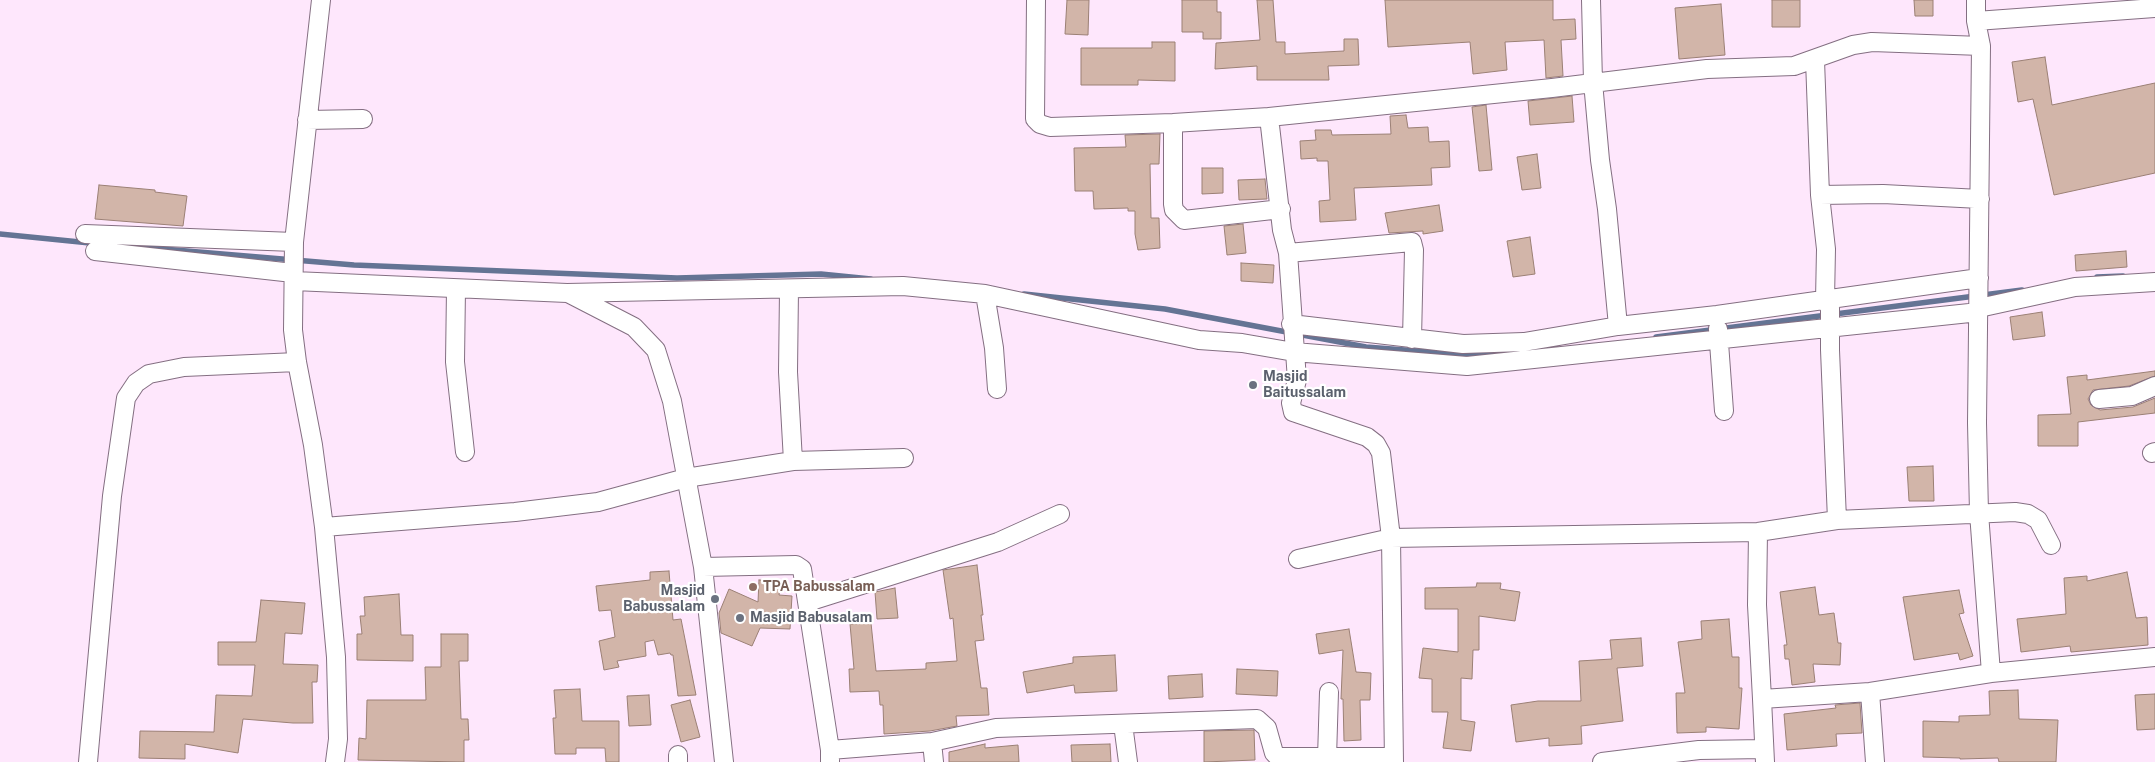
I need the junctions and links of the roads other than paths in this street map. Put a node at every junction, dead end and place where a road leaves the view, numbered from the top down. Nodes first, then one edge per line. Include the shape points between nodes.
1 (321, 0) edge
2 (1036, 0) edge
3 (1591, 0) edge
4 (1976, 0) edge
5 (2155, 8) edge
6 (1976, 21) junction
7 (1981, 46) junction
8 (1815, 60) junction
9 (1593, 82) junction
10 (1269, 117) junction
11 (307, 120) junction
12 (363, 120) dead end
13 (1173, 123) junction
14 (1820, 195) junction
15 (1980, 199) junction
16 (1281, 209) junction
17 (85, 234) dead end
18 (95, 251) dead end
19 (1288, 253) junction
20 (294, 263) junction
21 (2155, 282) edge
22 (456, 289) junction
23 (789, 290) junction
24 (568, 293) junction
25 (985, 294) junction
26 (1979, 298) junction
27 (1828, 314) junction
28 (1618, 326) junction
29 (1718, 327) junction
30 (1293, 337) junction
31 (1412, 339) junction
32 (297, 362) junction
33 (2155, 386) edge
34 (997, 389) dead end
35 (2099, 399) dead end
36 (1724, 411) dead end
37 (465, 452) dead end
38 (904, 458) dead end
39 (792, 461) junction
40 (686, 478) junction
41 (1979, 513) junction
42 (1060, 514) dead end
43 (1837, 520) junction
44 (324, 527) junction
45 (1758, 532) junction
46 (1391, 538) junction
47 (2051, 545) dead end
48 (1298, 559) dead end
49 (703, 567) junction
50 (808, 602) junction
51 (2155, 657) edge
52 (1991, 673) junction
53 (709, 682) junction
54 (1329, 692) dead end
55 (1870, 692) junction
56 (1762, 699) junction
57 (1122, 724) junction
58 (932, 742) junction
59 (830, 756) edge
60 (1764, 756) edge
61 (1327, 758) junction
62 (1394, 760) edge
63 (88, 762) edge
64 (335, 762) edge
65 (713, 762) edge
66 (724, 762) edge
67 (934, 762) edge
68 (1128, 762) edge
69 (1602, 762) edge
70 (1875, 762) edge

1 - 11 street
2 - 13 street via 1035,119 1040,124 1050,127
3 - 9 street
4 - 6 street
5 - 6 street
6 - 7 street
7 - 8 street via 1872,42 1853,45
7 - 15 street
8 - 9 street via 1794,66 1707,69
8 - 14 street
9 - 10 street
9 - 28 street
10 - 13 street
10 - 16 street
11 - 12 street
11 - 20 street
13 - 16 street via 1173,204 1174,210 1184,220
14 - 15 street via 1883,194
14 - 27 street
15 - 26 street
16 - 19 street
17 - 20 street
18 - 20 street
19 - 30 street
19 - 31 street via 1412,242
20 - 22 street via 370,283
20 - 32 street via 293,330
21 - 26 street
22 - 24 street
22 - 37 street via 455,362
23 - 24 street
23 - 25 street via 831,286 903,286
23 - 39 street
24 - 40 street via 634,328 656,350 672,401
25 - 30 street via 1199,340 1242,343
25 - 34 street
26 - 27 street
26 - 27 street
26 - 41 street
27 - 29 street
27 - 29 street
27 - 43 street
28 - 29 street
28 - 31 street via 1524,342 1463,344
29 - 30 street via 1514,363 1466,366
29 - 36 street
30 - 31 street
30 - 46 street via 1297,380 1291,403 1294,412 1366,437 1376,444 1381,452
32 - 44 street
32 - 63 street via 184,367 149,374 136,383 126,398 112,496
33 - 35 street via 2132,396
38 - 39 street
39 - 40 street
40 - 44 street via 598,502 506,513
40 - 49 street
41 - 43 street
41 - 47 street via 2028,514 2038,520
41 - 52 street
42 - 50 street via 998,542
43 - 45 street
44 - 64 street via 336,657 338,739
45 - 46 street
45 - 56 street via 1757,605
46 - 48 street
46 - 62 street
49 - 50 street via 800,567
49 - 53 street via 705,588 693,589
50 - 59 street
51 - 52 street
52 - 55 street
53 - 65 street
53 - 66 street
54 - 61 street
55 - 56 street
55 - 70 street
56 - 60 street
57 - 58 street via 996,728
57 - 61 street via 1257,719 1267,728 1278,758
57 - 68 street
58 - 59 street
58 - 67 street
60 - 69 street via 1699,750
61 - 62 street

